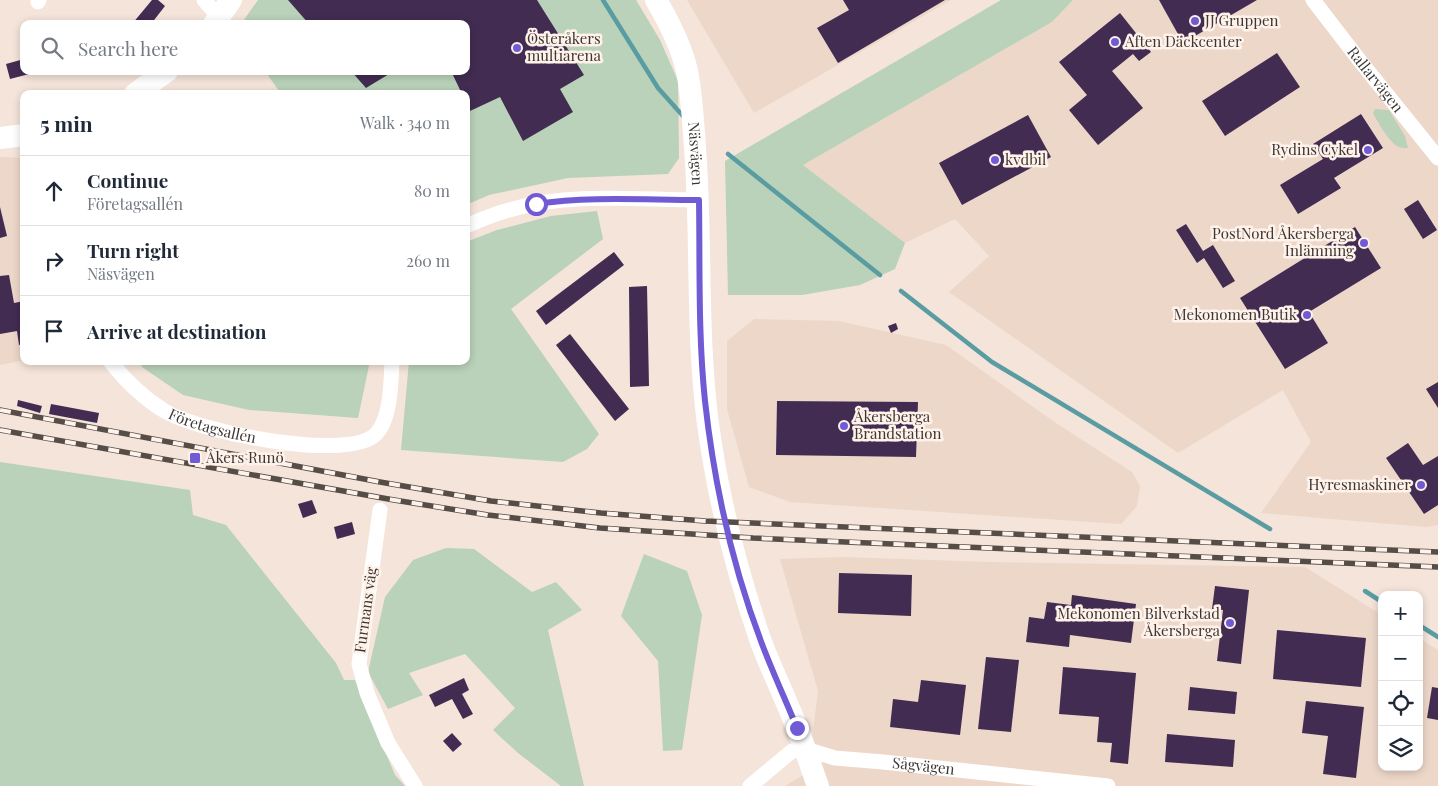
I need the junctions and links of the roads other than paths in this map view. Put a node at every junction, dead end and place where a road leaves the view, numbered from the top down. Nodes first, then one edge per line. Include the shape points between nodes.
1 (204, 0) edge
2 (656, 0) edge
3 (1313, 0) edge
4 (222, 14) edge
5 (161, 75) edge
6 (141, 90) edge
7 (20, 136) edge
8 (0, 138) edge
9 (1438, 158) edge
10 (699, 200) junction
11 (470, 225) edge
12 (114, 365) edge
13 (392, 365) edge
14 (380, 510) dead end
15 (805, 748) junction
16 (415, 786) edge
17 (750, 786) edge
18 (818, 786) edge
19 (1108, 786) edge

1 - 4 street
2 - 10 street, Näsvägen via 678,43 686,70
3 - 9 street, Rallarvägen
5 - 6 street
7 - 8 street
10 - 11 street via 564,200 510,210
10 - 15 street, Näsvägen via 702,369 718,480 730,539 762,644
12 - 13 street, Företagsallén via 136,390 164,411 206,427 256,438 329,446 355,444 370,439 378,432 384,422 389,399
14 - 16 street, Furmans väg via 359,664 388,743
15 - 17 street via 792,751
15 - 18 street, Näsvägen
15 - 19 street, Sågvägen via 835,758

